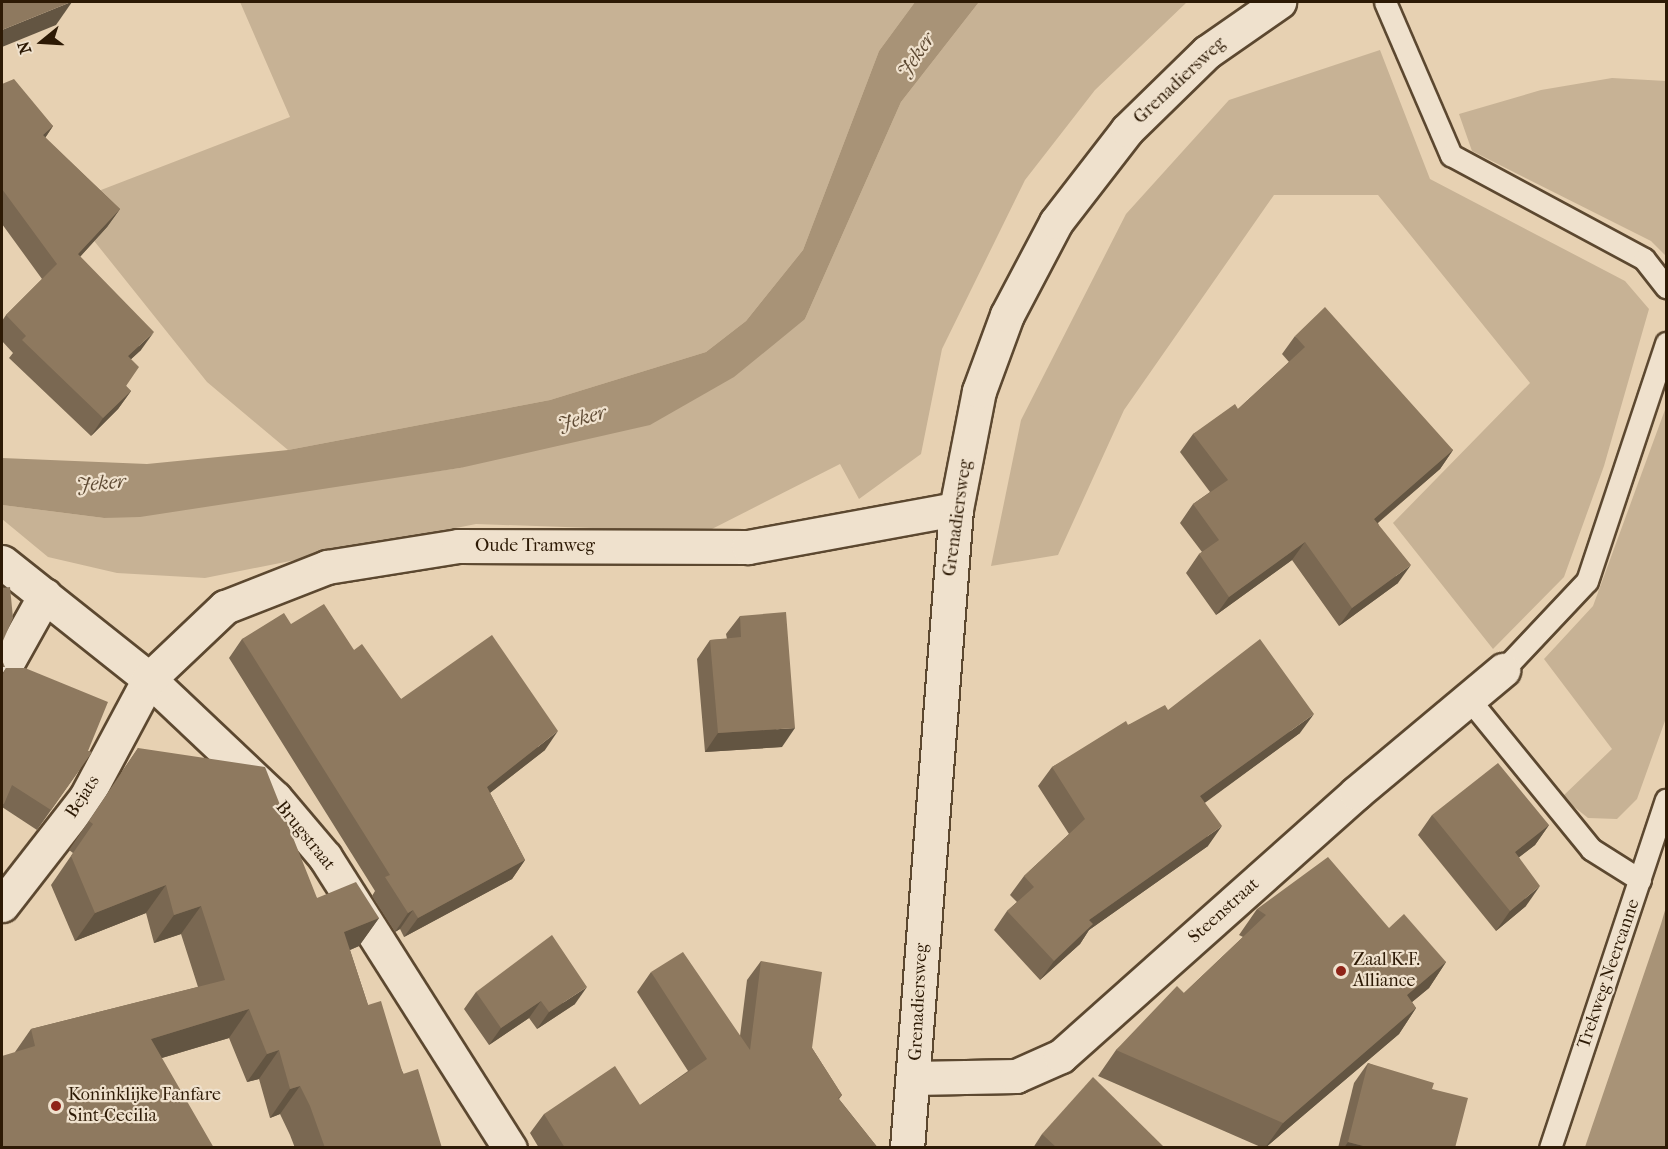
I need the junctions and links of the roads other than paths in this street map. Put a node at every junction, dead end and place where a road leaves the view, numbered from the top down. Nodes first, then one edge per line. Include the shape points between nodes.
1 (1280, 2) edge
2 (1385, 2) edge
3 (1666, 287) edge
4 (1666, 343) edge
5 (956, 509) junction
6 (2, 562) edge
7 (45, 595) junction
8 (1503, 670) joint
9 (2, 672) edge
10 (149, 679) junction
11 (1468, 698) junction
12 (1666, 800) edge
13 (1640, 880) junction
14 (2, 905) edge
15 (914, 1078) junction
16 (510, 1148) edge
17 (907, 1148) edge
18 (1550, 1148) edge

1 - 5 street, Grenadiersweg via 1207,52 1127,130 1056,222 1007,315 979,392
2 - 3 lane via 1451,154 1644,259
4 - 8 lane via 1587,581
5 - 10 street, Oude Tramweg via 748,547 458,546 327,567 225,607
5 - 15 street, Grenadiersweg
6 - 7 street, Brugstraat
7 - 9 street
7 - 10 street, Brugstraat
8 - 11 street, Steenstraat
10 - 14 street, Bejats via 86,797
10 - 16 street, Brugstraat via 275,798 325,856
11 - 13 lane via 1591,849
11 - 15 street, Steenstraat via 1061,1056 1016,1076
12 - 13 lane, Trekweg Neercanne
13 - 18 lane, Trekweg Neercanne
15 - 17 street, Grenadiersweg

